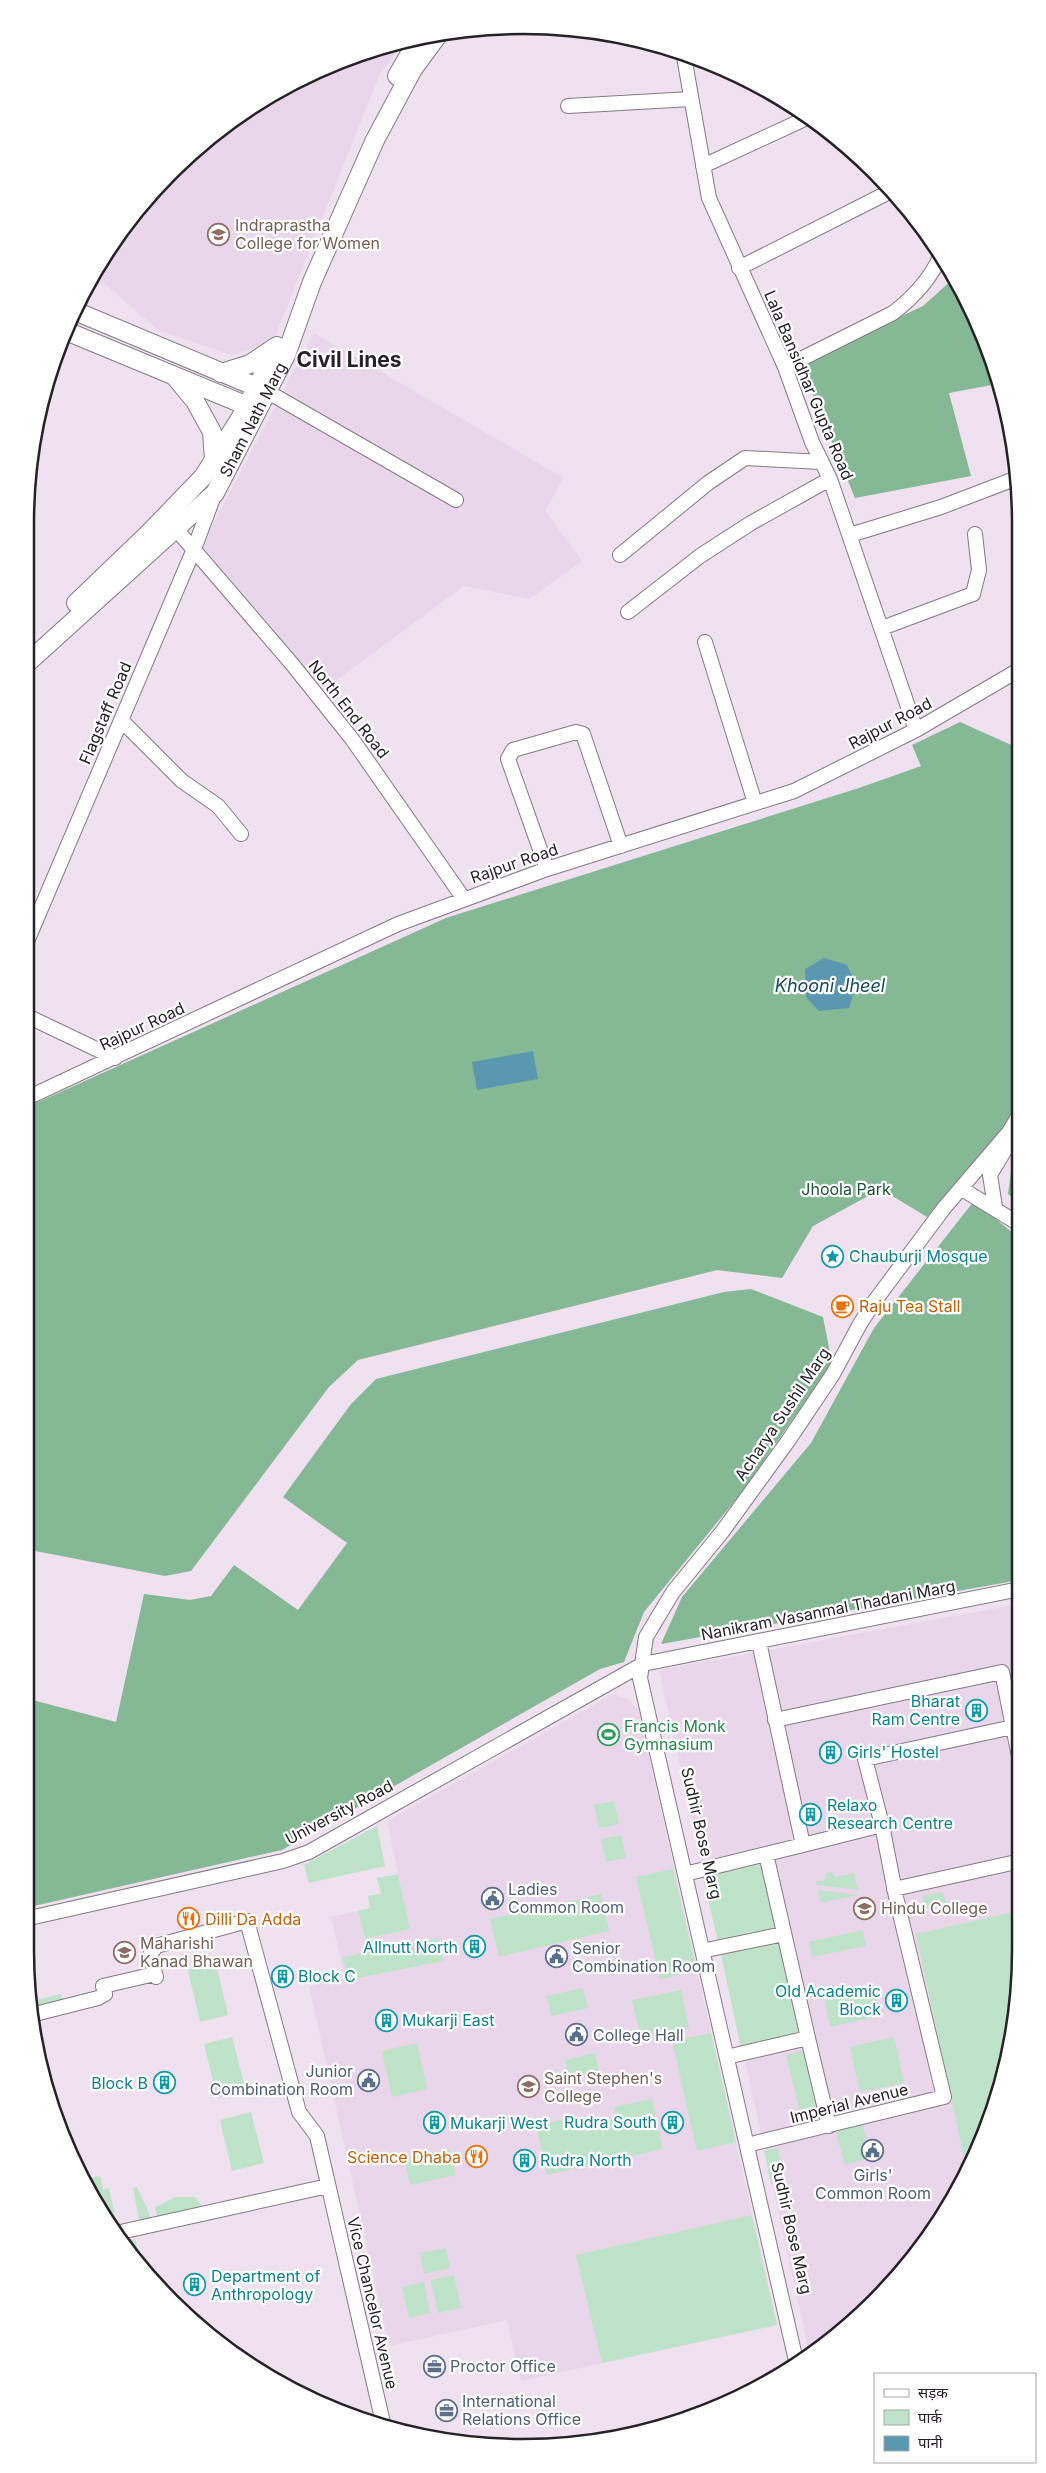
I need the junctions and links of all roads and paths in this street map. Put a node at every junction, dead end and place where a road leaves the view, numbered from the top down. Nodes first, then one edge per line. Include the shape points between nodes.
1 (433, 42) edge
2 (414, 46) edge
3 (685, 62) edge
4 (691, 99) junction
5 (568, 106) dead end
6 (801, 121) edge
7 (703, 166) junction
8 (885, 194) edge
9 (938, 263) edge
10 (739, 268) junction
11 (81, 314) edge
12 (72, 334) edge
13 (277, 346) junction
14 (785, 367) junction
15 (221, 373) junction
16 (174, 376) junction
17 (262, 390) junction
18 (252, 408) junction
19 (214, 459) junction
20 (822, 462) junction
21 (830, 479) junction
22 (1010, 481) edge
23 (215, 492) junction
24 (456, 500) dead end
25 (176, 529) junction
26 (974, 534) dead end
27 (850, 535) junction
28 (194, 549) junction
29 (620, 555) dead end
30 (628, 612) dead end
31 (882, 628) junction
32 (34, 642) edge
33 (705, 642) dead end
34 (34, 656) edge
35 (1012, 675) edge
36 (121, 720) junction
37 (916, 730) junction
38 (755, 803) junction
39 (241, 834) dead end
40 (621, 846) junction
41 (547, 869) junction
42 (464, 899) junction
43 (34, 925) edge
44 (34, 1019) edge
45 (114, 1058) junction
46 (34, 1095) edge
47 (1012, 1140) edge
48 (962, 1189) junction
49 (995, 1208) junction
50 (1012, 1219) edge
51 (1012, 1591) edge
52 (759, 1642) junction
53 (643, 1664) junction
54 (775, 1720) junction
55 (1012, 1722) edge
56 (1012, 1727) edge
57 (882, 1825) junction
58 (803, 1845) junction
59 (766, 1854) junction
60 (1012, 1863) edge
61 (693, 1872) junction
62 (894, 1889) junction
63 (34, 1918) edge
64 (784, 1934) junction
65 (711, 1950) junction
66 (38, 2013) edge
67 (808, 2038) junction
68 (735, 2054) junction
69 (829, 2126) junction
70 (758, 2142) junction
71 (328, 2186) junction
72 (123, 2231) edge
73 (802, 2352) edge
74 (795, 2357) edge
75 (382, 2418) edge

1 - 17 main road, Sham Nath Marg via 413,70 375,140 312,282 286,355
2 - 13 main road, Sham Nath Marg via 341,190
3 - 4 street, Lala Bansidhar Gupta Road
4 - 5 street
4 - 7 street, Lala Bansidhar Gupta Road
6 - 7 street
7 - 10 street, Lala Bansidhar Gupta Road via 709,198
8 - 10 street
9 - 14 street via 909,301 894,313
10 - 14 street, Lala Bansidhar Gupta Road
11 - 15 main road
12 - 16 main road
13 - 15 main road via 250,364
13 - 17 main road, Sham Nath Marg
14 - 20 street, Lala Bansidhar Gupta Road
15 - 17 main road
16 - 18 main road
16 - 19 main road via 196,400 212,432
17 - 18 main road, Sham Nath Marg
17 - 24 street
18 - 19 main road, Sham Nath Marg
18 - 23 main road, Sham Nath Marg
19 - 32 main road, Sham Nath Marg via 203,477 149,533
20 - 21 street, Lala Bansidhar Gupta Road
20 - 29 street via 745,458 708,483
21 - 27 street, Lala Bansidhar Gupta Road
21 - 30 street via 700,556
22 - 27 street via 941,507
23 - 25 main road, Sham Nath Marg
23 - 28 street, Flagstaff Road
25 - 28 street, North End Road
25 - 34 main road, Sham Nath Marg
26 - 31 street via 980,570 973,594
27 - 31 street, Lala Bansidhar Gupta Road
28 - 36 street, Flagstaff Road
28 - 42 street, North End Road via 352,739
31 - 37 street, Lala Bansidhar Gupta Road
33 - 38 street
35 - 37 street, Rajpur Road
36 - 39 street via 182,780 218,806
36 - 43 street, Flagstaff Road
37 - 38 street, Rajpur Road via 794,791
38 - 40 street, Rajpur Road
40 - 41 street, Rajpur Road
40 - 41 street via 583,734 576,732 513,750 508,759
41 - 42 street, Rajpur Road
42 - 45 street, Rajpur Road via 398,924
44 - 45 street
45 - 46 street, Rajpur Road
47 - 48 street, Acharya Sushil Marg
47 - 49 street via 990,1174
48 - 49 street
48 - 53 street, Acharya Sushil Marg via 944,1208 874,1302 833,1374 788,1440 722,1532 673,1592 646,1637
49 - 50 street
51 - 52 street, Nanikram Vasanmal Thadani Marg
52 - 53 street, Nanikram Vasanmal Thadani Marg
52 - 54 street
53 - 61 street, Sudhir Bose Marg
53 - 63 street, University Road via 309,1852 284,1861
53 - 74 street, Sudhir Bose Marg via 640,1678
54 - 55 street via 1002,1672
54 - 58 street
56 - 57 street via 865,1759
57 - 58 street
57 - 62 street
58 - 59 street
59 - 61 street
59 - 64 street
60 - 62 street
61 - 65 street, Sudhir Bose Marg
62 - 69 street, Imperial Avenue via 944,2098
64 - 65 street
64 - 67 street
65 - 68 street, Sudhir Bose Marg
66 - 71 street, Vice Chancelor Avenue via 98,1998 105,1994 103,1986 155,1975 150,1955 156,1946 247,1921 298,2112 317,2136
67 - 68 street
67 - 69 street
68 - 70 street, Sudhir Bose Marg
69 - 70 street, Imperial Avenue
70 - 73 street, Sudhir Bose Marg
71 - 72 street
71 - 75 street, Vice Chancelor Avenue

